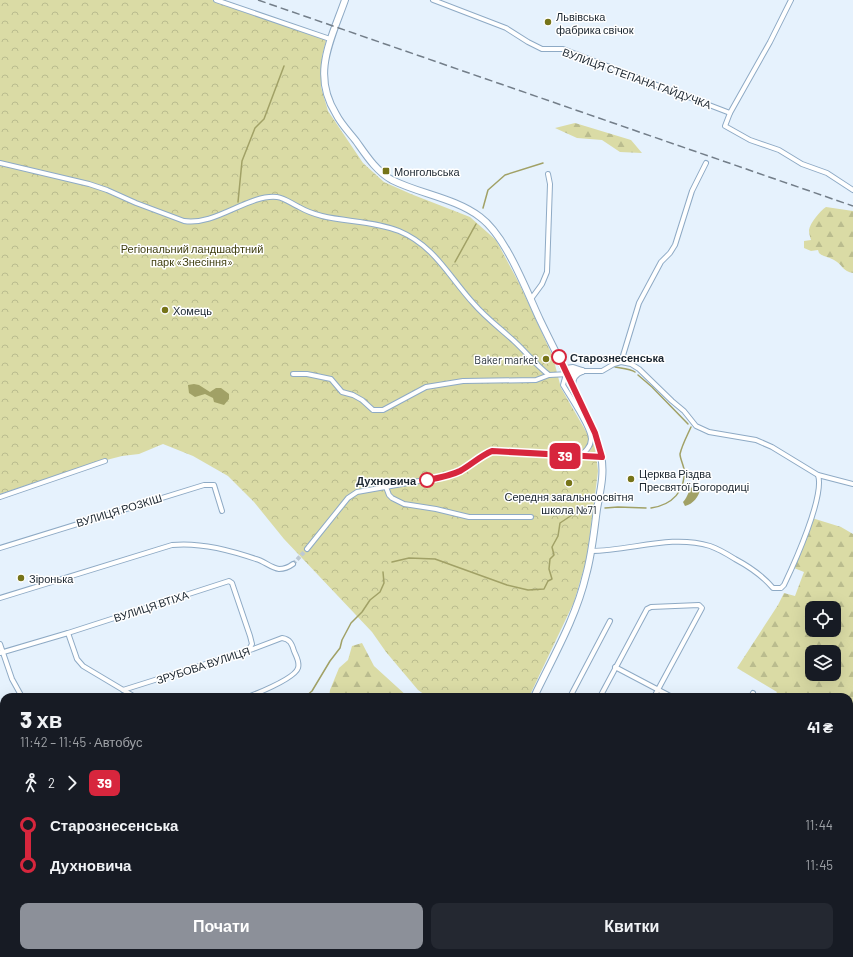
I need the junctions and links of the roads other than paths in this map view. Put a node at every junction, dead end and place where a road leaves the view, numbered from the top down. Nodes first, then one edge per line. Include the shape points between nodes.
1 (216, 0) edge
2 (345, 0) edge
3 (433, 0) edge
4 (791, 0) edge
5 (330, 39) junction
6 (730, 113) junction
7 (0, 163) edge
8 (706, 163) dead end
9 (548, 174) dead end
10 (853, 190) edge
11 (531, 299) junction
12 (621, 362) junction
13 (562, 364) junction
14 (582, 371) junction
15 (293, 374) dead end
16 (566, 374) junction
17 (549, 375) junction
18 (573, 386) junction
19 (578, 457) junction
20 (602, 457) junction
21 (105, 461) dead end
22 (818, 475) junction
23 (853, 484) edge
24 (386, 487) junction
25 (0, 497) edge
26 (222, 511) dead end
27 (531, 517) dead end
28 (0, 548) edge
29 (307, 549) tunnel mouth
30 (591, 551) junction
31 (293, 564) tunnel mouth
32 (0, 598) edge
33 (610, 621) dead end
34 (68, 633) junction
35 (0, 644) edge
36 (248, 651) junction
37 (1, 652) edge
38 (616, 667) junction
39 (658, 689) junction
40 (123, 690) junction
41 (20, 693) edge
42 (128, 693) edge
43 (256, 693) edge
44 (536, 693) edge
45 (572, 693) edge
46 (602, 693) edge
47 (656, 693) edge
48 (665, 693) edge

1 - 5 street
2 - 5 main road
3 - 6 street, ВУЛИЦЯ СТЕПАНА ГАЙДУЧКА via 506,28 542,49 563,49
4 - 6 street
5 - 11 main road via 324,62 323,78 326,93 336,114 370,161 391,179 459,205 480,217 496,232 506,248
6 - 10 street via 725,126 750,140 779,150 802,164 827,173
7 - 17 street via 89,184 184,221 204,220 259,199 274,197 320,215 374,224 398,231 424,245 436,256 476,306
8 - 12 street via 692,191 675,245 661,262 639,303
9 - 11 street via 550,184 547,272
11 - 13 main road
12 - 14 street via 602,371
12 - 22 street via 639,369 684,411 696,426 709,432 756,440 772,446
13 - 14 main road via 566,369
13 - 16 main road
14 - 16 street
14 - 18 main road via 574,378
15 - 17 street via 331,378 342,392 362,400 373,410 384,410 426,387 463,381 536,380
16 - 17 street
16 - 18 main road
16 - 19 street via 563,385 591,437 585,452
18 - 20 main road via 595,433
19 - 20 street
19 - 24 street via 492,451 460,471 442,477
20 - 30 main road via 602,476
21 - 25 street
22 - 23 street
22 - 30 street via 820,483 811,517 799,552 781,588 773,588 758,572 718,549 700,544 653,543
24 - 27 street via 392,498 404,504 469,517
24 - 29 street via 353,494
26 - 28 street, ВУЛИЦЯ РОЗКІШ via 214,485 204,484
30 - 44 main road via 577,606
31 - 32 street via 278,569 258,560 214,548 187,544 172,545
33 - 45 street
34 - 36 street, ВУЛИЦЯ ВТІХА via 229,581 232,583 250,636 252,644
34 - 37 street, ВУЛИЦЯ ВТІХА
34 - 40 street via 77,659 83,666
35 - 37 street
36 - 40 street, ЗРУБОВА ВУЛИЦЯ
36 - 43 street, ЗРУБОВА ВУЛИЦЯ via 282,638 290,641 298,661 298,670 294,674
37 - 41 street
38 - 39 street
38 - 39 street via 647,609 699,605 702,608
38 - 46 street
39 - 47 street
39 - 48 street
40 - 42 street

